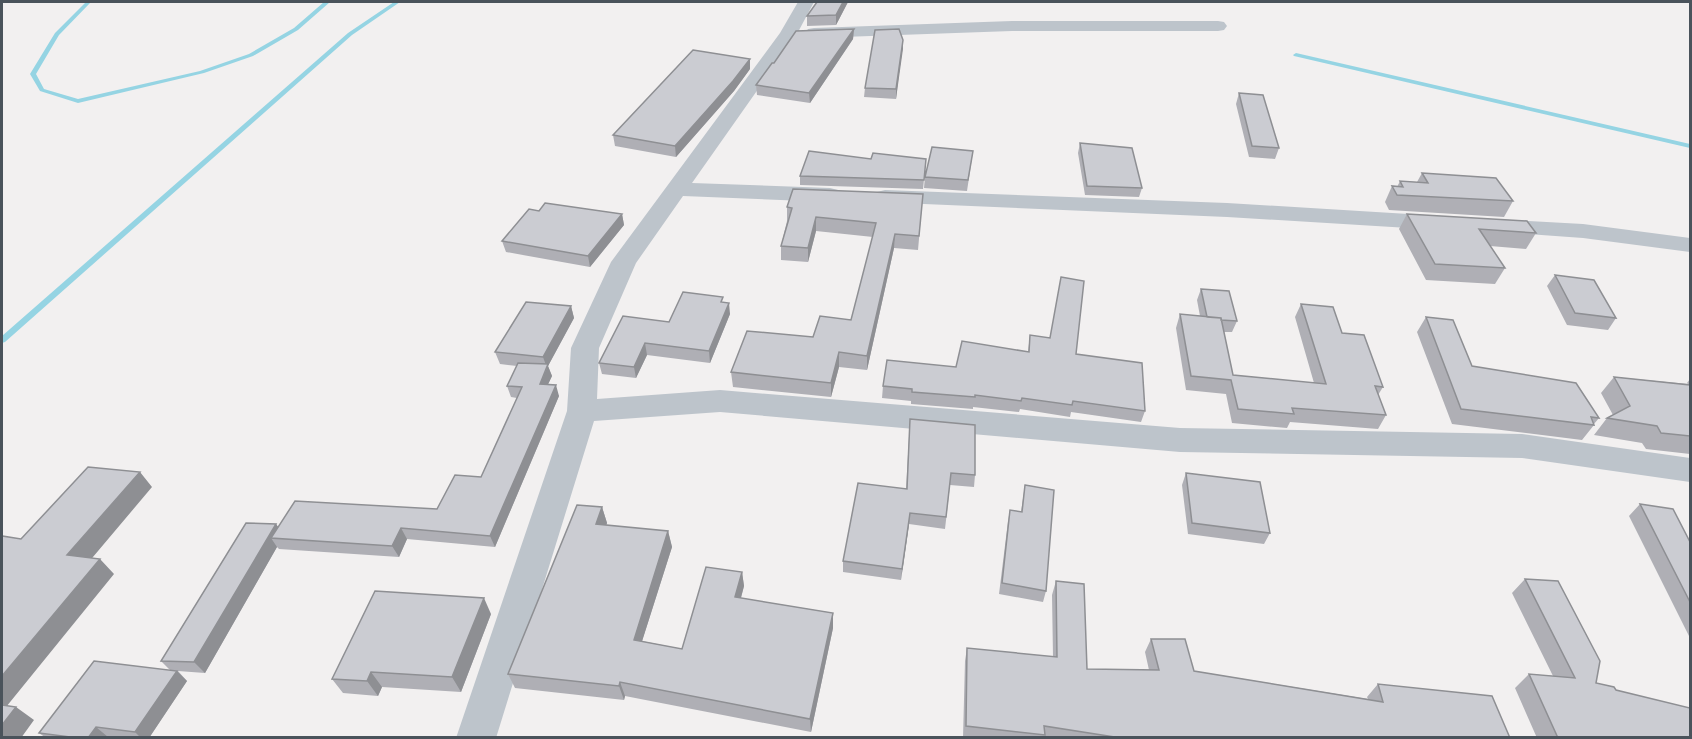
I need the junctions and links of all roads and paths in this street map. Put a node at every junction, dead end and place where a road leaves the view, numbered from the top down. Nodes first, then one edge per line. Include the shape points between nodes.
1 (806, 2) edge
2 (1218, 26) dead end
3 (788, 34) junction
4 (676, 189) junction
5 (1690, 245) edge
6 (582, 411) junction
7 (1690, 470) edge
8 (476, 738) edge

1 - 3 street
2 - 3 street via 1012,26
3 - 4 street
4 - 5 street via 1227,210 1583,231
4 - 6 street via 624,262 585,348
6 - 7 street via 720,401 1180,440 1522,446
6 - 8 street

